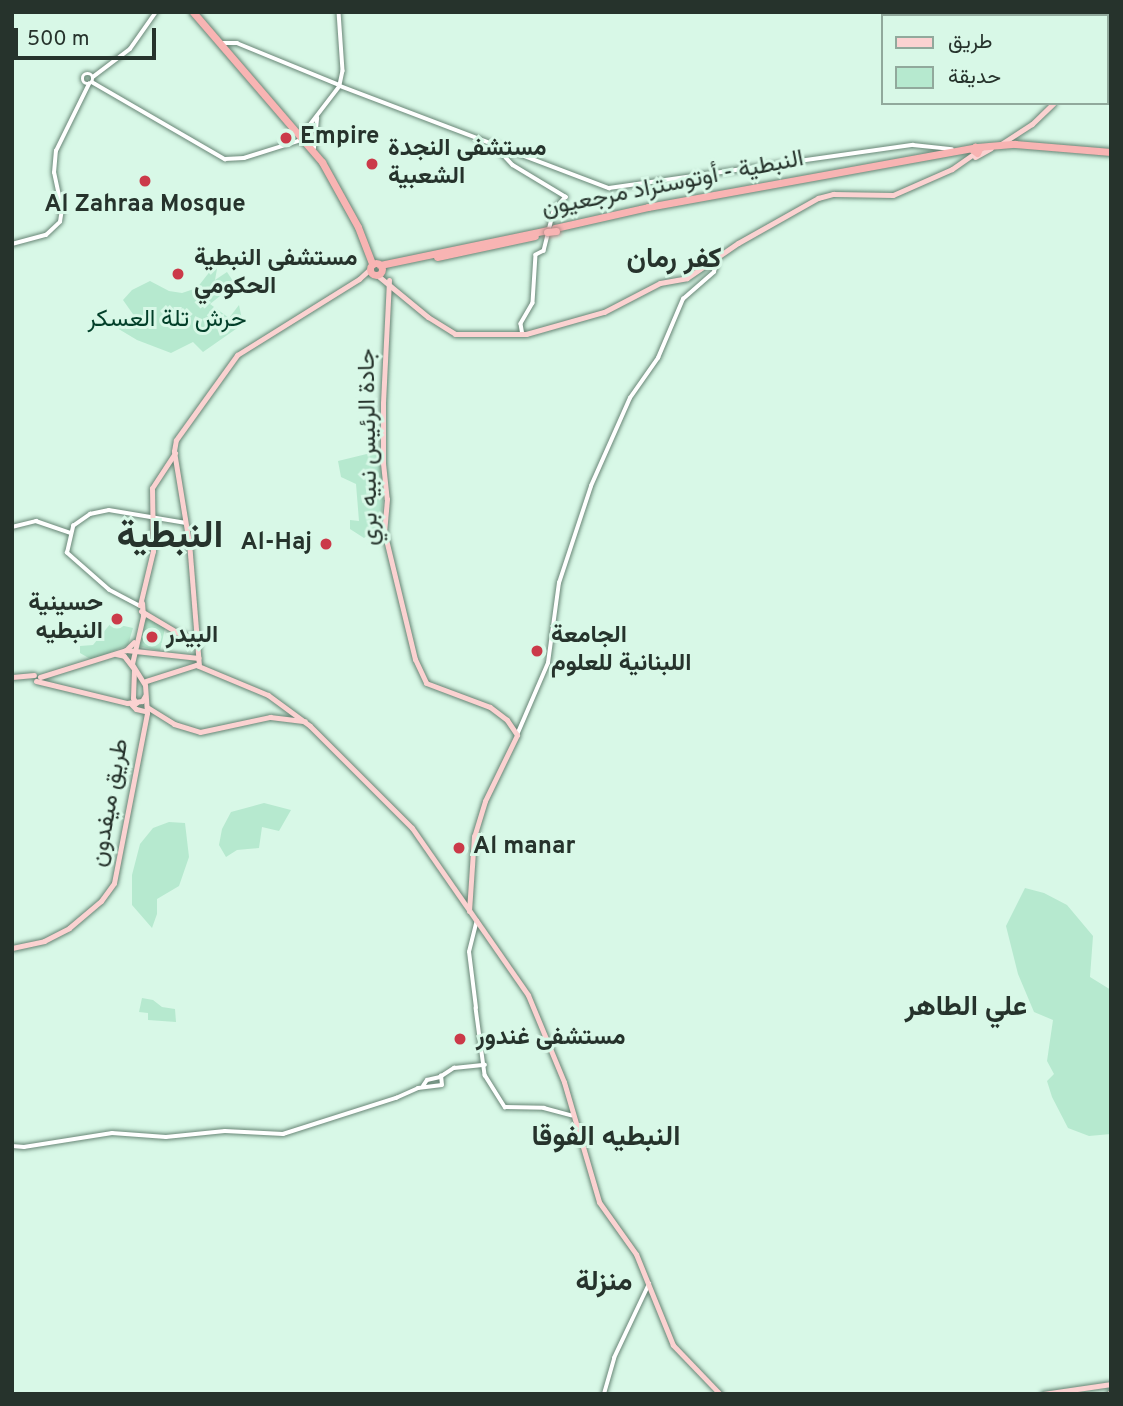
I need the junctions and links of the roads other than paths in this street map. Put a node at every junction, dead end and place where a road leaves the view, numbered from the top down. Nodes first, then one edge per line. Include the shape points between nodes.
1 (156, 12) edge
2 (194, 12) edge
3 (339, 12) edge
4 (204, 23) junction
5 (228, 45) junction
6 (92, 80) junction
7 (84, 82) junction
8 (338, 86) junction
9 (85, 90) junction
10 (1052, 105) edge
11 (318, 116) junction
12 (303, 137) junction
13 (996, 146) junction
14 (496, 147) junction
15 (314, 148) junction
16 (958, 150) junction
17 (976, 150) junction
18 (1111, 153) edge
19 (966, 161) junction
20 (551, 230) junction
21 (12, 244) edge
22 (712, 259) junction
23 (377, 269) junction
24 (391, 285) junction
25 (523, 335) junction
26 (177, 455) junction
27 (152, 517) junction
28 (186, 523) junction
29 (12, 527) edge
30 (70, 533) junction
31 (141, 608) junction
32 (198, 639) junction
33 (131, 653) junction
34 (199, 662) junction
35 (14, 676) edge
36 (37, 678) junction
37 (140, 678) junction
38 (146, 690) junction
39 (134, 702) junction
40 (146, 713) junction
41 (305, 721) junction
42 (517, 735) junction
43 (469, 912) junction
44 (476, 922) junction
45 (12, 948) edge
46 (483, 1064) junction
47 (441, 1076) junction
48 (423, 1086) junction
49 (571, 1115) junction
50 (12, 1146) edge
51 (650, 1283) junction
52 (1111, 1384) edge
53 (604, 1394) edge
54 (720, 1394) edge
55 (1043, 1394) edge

1 - 6 street via 130,50
2 - 4 highway
3 - 8 street
4 - 5 highway
4 - 12 highway
5 - 8 street
5 - 12 highway
6 - 7 street
6 - 7 street via 86,74
6 - 9 street
6 - 12 street via 225,159 244,158
7 - 9 street
8 - 11 street
8 - 14 street
9 - 21 street via 56,151 60,222 47,235
10 - 13 main road via 1032,124
11 - 12 street
11 - 15 street
12 - 15 highway
12 - 23 highway via 325,167
13 - 17 highway, النبطية - أوتوستراد مرجعيون
13 - 18 highway, النبطية - أوتوستراد مرجعيون
13 - 19 main road
14 - 16 street via 612,188 913,145
14 - 25 street via 512,164 566,197 554,211 544,251 536,255 533,303 521,324
15 - 23 highway
16 - 17 highway, النبطية - أوتوستراد مرجعيون
16 - 20 highway, النبطية - أوتوستراد مرجعيون via 648,207
17 - 19 main road
17 - 20 highway, النبطية - أوتوستراد مرجعيون
19 - 22 main road via 893,195 818,198
20 - 23 highway, النبطية - أوتوستراد مرجعيون
22 - 25 main road via 688,278 654,285 604,312
22 - 42 street via 714,272 683,299 660,354 630,398 591,486 559,583 548,663
23 - 24 main road
23 - 26 main road via 233,358 178,436
24 - 25 main road via 455,334
24 - 42 main road, جادة الرئيس نبيه بري via 383,403 384,531 419,672 429,685 496,711
26 - 27 main road via 153,483
26 - 28 main road
27 - 28 street
27 - 30 street via 117,510 94,513
27 - 31 main road via 151,565
28 - 32 main road
29 - 30 street via 37,521
30 - 31 street via 67,553 109,590
31 - 32 main road via 176,632
31 - 33 main road
31 - 33 main road
32 - 34 main road
33 - 34 main road
33 - 36 main road via 113,654
33 - 37 main road
34 - 37 main road via 154,681
34 - 41 main road via 268,695
35 - 36 main road
36 - 39 main road via 44,685
37 - 38 main road, طريق ميفدون
37 - 39 main road
38 - 39 main road
38 - 40 main road, طريق ميفدون
39 - 40 main road
39 - 40 main road via 136,709
40 - 41 main road via 200,732 275,716
40 - 45 main road, طريق ميفدون via 112,887 69,928 44,941
41 - 43 main road via 399,813
42 - 43 main road via 481,812 473,841
43 - 44 main road
44 - 46 street via 469,960
44 - 49 main road via 528,995 562,1077
46 - 47 street via 457,1067
46 - 49 street via 505,1107 544,1108
47 - 48 street
47 - 48 street via 442,1085
48 - 50 street via 283,1134 225,1131 166,1137 112,1133
49 - 51 main road via 599,1202
51 - 53 street via 614,1358
51 - 54 main road via 673,1345
52 - 55 main road

